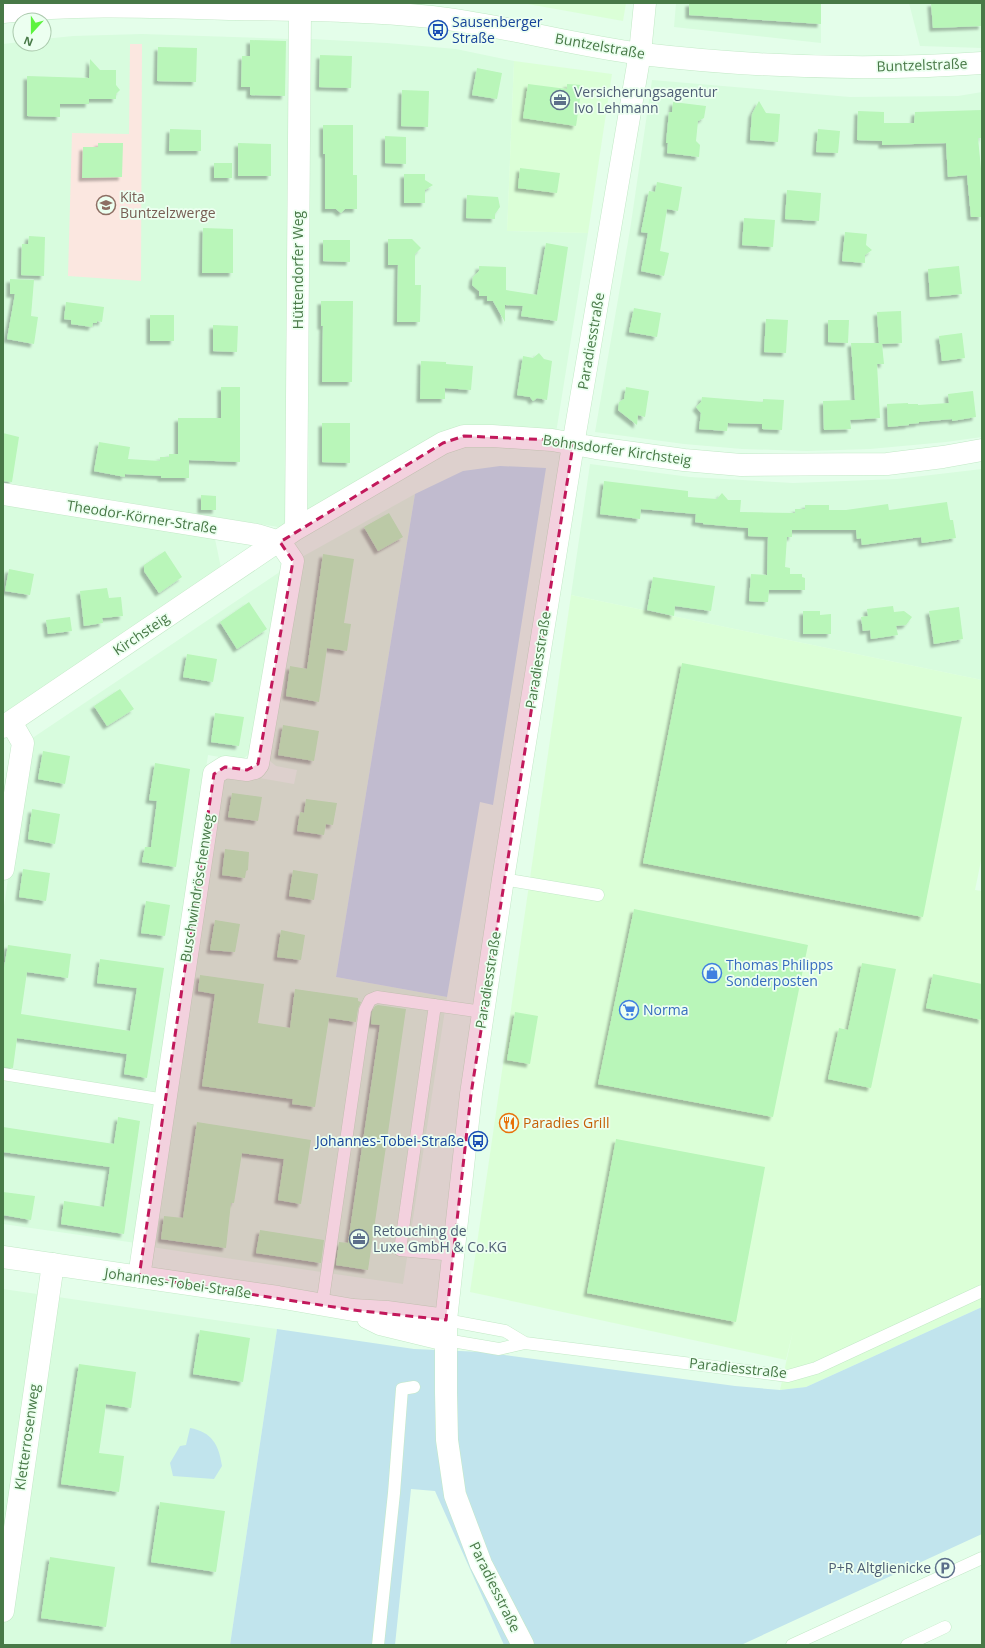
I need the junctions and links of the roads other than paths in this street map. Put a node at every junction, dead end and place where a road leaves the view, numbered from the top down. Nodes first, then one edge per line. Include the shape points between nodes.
1 (645, 3) edge
2 (68, 5) edge
3 (347, 7) edge
4 (300, 10) junction
5 (3, 12) edge
6 (640, 53) junction
7 (982, 63) edge
8 (573, 445) junction
9 (982, 450) edge
10 (3, 494) edge
11 (288, 535) junction
12 (7, 724) edge
13 (3, 869) edge
14 (503, 879) junction
15 (598, 895) dead end
16 (435, 1005) junction
17 (483, 1012) junction
18 (3, 1074) edge
19 (165, 1100) junction
20 (454, 1255) junction
21 (3, 1257) edge
22 (53, 1264) junction
23 (139, 1277) junction
24 (982, 1291) edge
25 (322, 1306) junction
26 (446, 1330) junction
27 (525, 1342) junction
28 (414, 1387) dead end
29 (982, 1558) edge
30 (3, 1610) edge
31 (946, 1627) dead end
32 (378, 1645) edge
33 (523, 1645) edge
34 (792, 1645) edge
35 (907, 1645) edge

1 - 6 street, Paradiesstraße
2 - 4 street, Buntzelstraße
2 - 5 street, Buntzelstraße
3 - 4 street, Buntzelstraße
3 - 6 street, Buntzelstraße via 450,20
4 - 11 street, Hüttendorfer Weg
6 - 7 street, Buntzelstraße via 808,66 891,67
6 - 8 street, Paradiesstraße
8 - 9 street, Bohnsdorfer Kirchsteig via 741,465 887,464
8 - 11 street, Bohnsdorfer Kirchsteig via 552,440 492,436 464,436 443,442
8 - 14 street, Paradiesstraße
10 - 11 street, Theodor-Körner-Straße via 257,535
11 - 12 street, Kirchsteig
11 - 19 street, Buschwindröschenweg via 293,561 258,764 255,768 247,770 225,767 214,774
12 - 13 street via 23,743
14 - 15 lane
14 - 17 street, Paradiesstraße
16 - 17 lane
16 - 20 lane via 400,1250
16 - 25 lane via 377,997 370,1000 365,1010
17 - 20 street, Paradiesstraße via 471,1094
18 - 19 lane
19 - 23 street, Buschwindröschenweg
20 - 26 street, Paradiesstraße
21 - 22 street, Johannes-Tobei-Straße
22 - 23 street, Johannes-Tobei-Straße
22 - 30 street, Kletterrosenweg
23 - 25 street, Johannes-Tobei-Straße via 278,1297
24 - 27 lane, Paradiesstraße via 816,1368 788,1376
25 - 26 street, Johannes-Tobei-Straße via 387,1312
26 - 27 lane, Paradiesstraße via 506,1331
26 - 27 lane, Paradiesstraße via 499,1349
26 - 33 street, Paradiesstraße via 447,1440 455,1495 481,1564
28 - 32 lane via 402,1389
29 - 34 lane
31 - 35 lane

